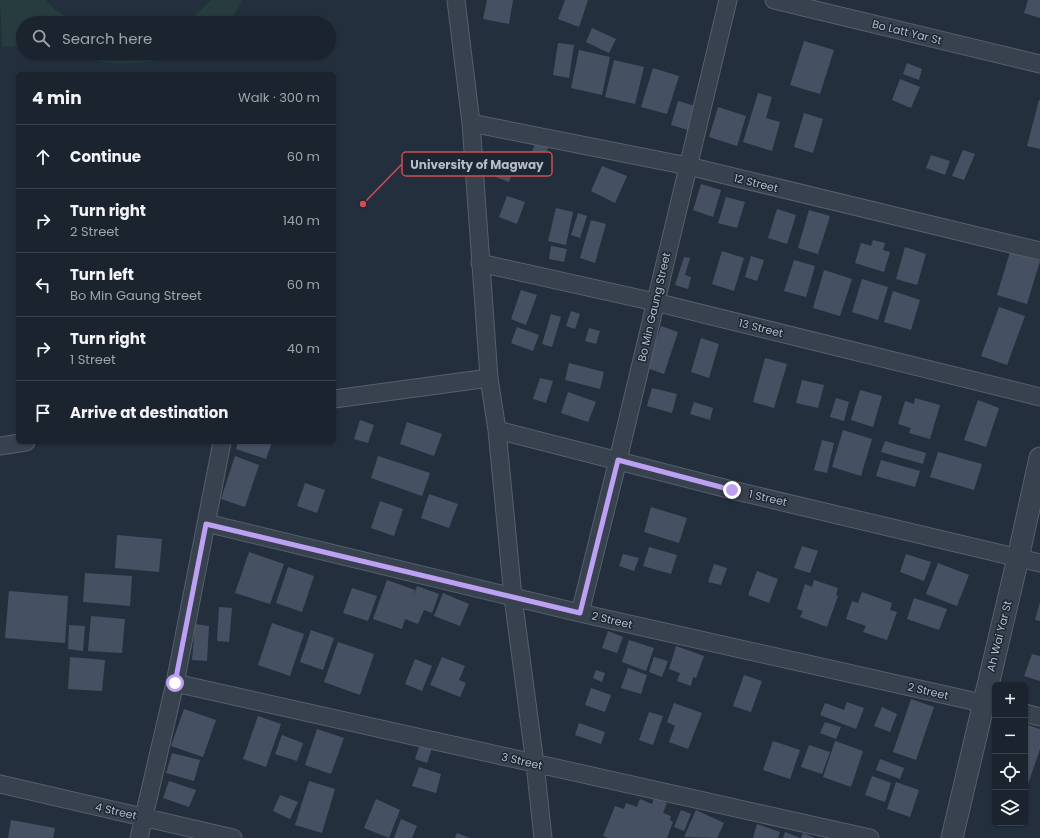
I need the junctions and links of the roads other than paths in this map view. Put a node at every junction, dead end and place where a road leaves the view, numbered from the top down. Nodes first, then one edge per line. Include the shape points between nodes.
1 (456, 0) edge
2 (728, 0) edge
3 (774, 0) edge
4 (1040, 64) edge
5 (471, 123) junction
6 (688, 166) junction
7 (1040, 251) edge
8 (480, 263) junction
9 (655, 302) junction
10 (489, 378) junction
11 (1040, 397) edge
12 (336, 399) edge
13 (497, 430) junction
14 (16, 444) edge
15 (222, 444) edge
16 (0, 446) edge
17 (1040, 458) edge
18 (618, 460) junction
19 (206, 524) junction
20 (1018, 558) junction
21 (1040, 563) edge
22 (513, 597) junction
23 (580, 613) junction
24 (175, 683) junction
25 (989, 705) edge
26 (1028, 714) edge
27 (1040, 717) edge
28 (535, 764) junction
29 (0, 784) edge
30 (144, 817) junction
31 (139, 838) edge
32 (233, 838) edge
33 (543, 838) edge
34 (870, 838) edge
35 (952, 838) edge

1 - 5 street
2 - 6 street, Bo Min Gaung Street
3 - 4 street, Bo Latt Yar St
5 - 6 street, 12 Street
5 - 8 street
6 - 7 street, 12 Street
6 - 9 street, Bo Min Gaung Street
8 - 9 street, 13 Street
8 - 10 street
9 - 11 street, 13 Street
9 - 18 street, Bo Min Gaung Street
10 - 12 street
10 - 13 street
13 - 18 street, 1 Street
13 - 22 street
14 - 16 street
15 - 19 street
17 - 20 street, Ah Wai Yar St
18 - 20 street, 1 Street via 732,490
18 - 23 street, Bo Min Gaung Street
19 - 22 street, 2 Street
19 - 24 street
20 - 21 street, 1 Street
20 - 25 street, Ah Wai Yar St
22 - 23 street, 2 Street
22 - 28 street
23 - 25 street, 2 Street
24 - 28 street, 3 Street
24 - 30 street
25 - 35 street, Ah Wai Yar St
26 - 27 street
28 - 33 street
28 - 34 street, 3 Street
29 - 30 street, 4 Street
30 - 31 street
30 - 32 street, 4 Street

